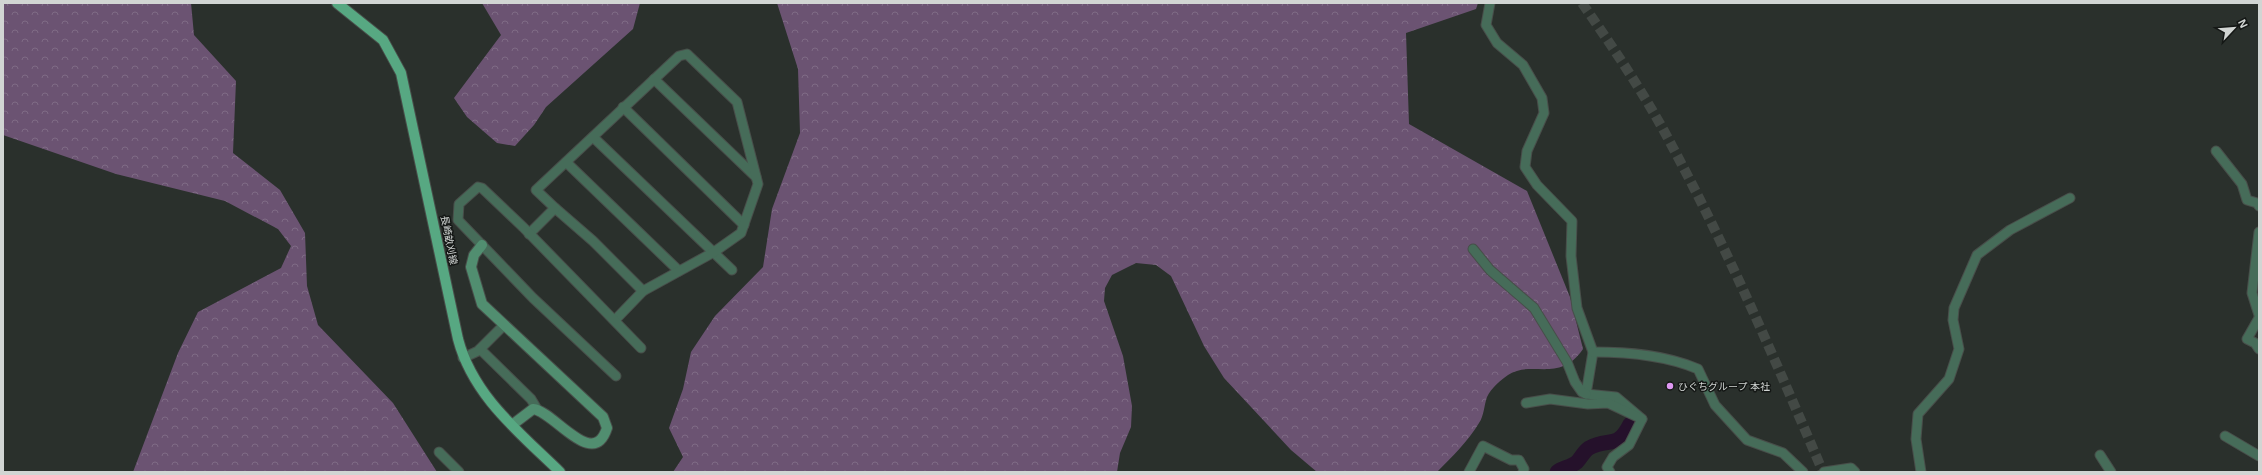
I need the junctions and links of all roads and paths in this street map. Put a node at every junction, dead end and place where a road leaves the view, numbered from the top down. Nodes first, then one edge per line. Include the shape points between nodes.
1 (337, 3) edge
2 (1490, 3) edge
3 (654, 79) junction
4 (623, 107) junction
5 (593, 137) junction
6 (2216, 151) dead end
7 (566, 162) junction
8 (757, 178) junction
9 (2070, 198) dead end
10 (2259, 206) edge
11 (555, 208) junction
12 (744, 224) junction
13 (2259, 232) edge
14 (530, 234) junction
15 (482, 246) junction
16 (1473, 250) dead end
17 (714, 252) junction
18 (732, 270) dead end
19 (680, 271) junction
20 (644, 291) junction
21 (2259, 316) edge
22 (615, 320) junction
23 (504, 324) junction
24 (641, 348) dead end
25 (480, 349) junction
26 (2259, 349) edge
27 (1593, 352) junction
28 (463, 358) junction
29 (616, 376) dead end
30 (1586, 394) junction
31 (1526, 403) dead end
32 (537, 409) junction
33 (1642, 419) junction
34 (512, 425) junction
35 (2224, 436) dead end
36 (439, 452) dead end
37 (2100, 455) dead end
38 (2259, 456) edge
39 (459, 472) edge
40 (560, 472) edge
41 (1469, 472) edge
42 (1523, 472) edge
43 (1610, 472) edge
44 (1803, 472) edge
45 (1824, 472) edge
46 (1855, 472) edge
47 (1921, 472) edge
48 (2111, 472) edge

1 - 28 main road, 長崎畝刈線 via 383,40 401,73
2 - 27 street via 1486,26 1497,43 1523,64 1542,98 1544,113 1527,151 1525,167 1537,185 1572,221 1571,256 1577,308
3 - 4 street
3 - 8 street
3 - 8 street via 679,56 687,54 736,102
4 - 5 street
4 - 12 street
5 - 7 street
5 - 17 street
6 - 10 street via 2242,184 2246,200
7 - 11 street via 536,190
7 - 19 street
8 - 12 street via 758,184
9 - 47 street via 2010,230 1977,255 1954,308 1953,320 1959,349 1949,379 1918,414 1916,438
11 - 14 street
11 - 20 street
12 - 17 street via 741,233
13 - 21 street via 2252,293
14 - 15 street via 478,187 459,204 458,220
14 - 22 street
15 - 23 street via 474,255 471,267 482,304
15 - 29 street
16 - 30 street via 1490,270 1534,308 1567,362 1575,382
17 - 18 street
17 - 19 street
19 - 20 street
20 - 22 street
21 - 26 street via 2247,339 2255,343
22 - 24 street
23 - 25 street
23 - 32 street via 603,417 607,428 605,435 596,443 580,441
25 - 28 street
25 - 32 street via 531,399
27 - 30 street
27 - 44 street via 1628,352 1680,361 1698,369 1715,405 1747,440 1783,452
28 - 34 main road, 長崎畝刈線 via 483,394
30 - 33 street via 1616,397
31 - 33 street via 1550,399 1588,404 1608,403
32 - 34 street via 530,411
33 - 43 street via 1629,444 1613,457 1607,467
34 - 40 main road, 長崎畝刈線
35 - 38 street
36 - 39 street
37 - 48 street
41 - 42 street via 1483,446 1511,460 1519,460
45 - 46 street via 1851,468

